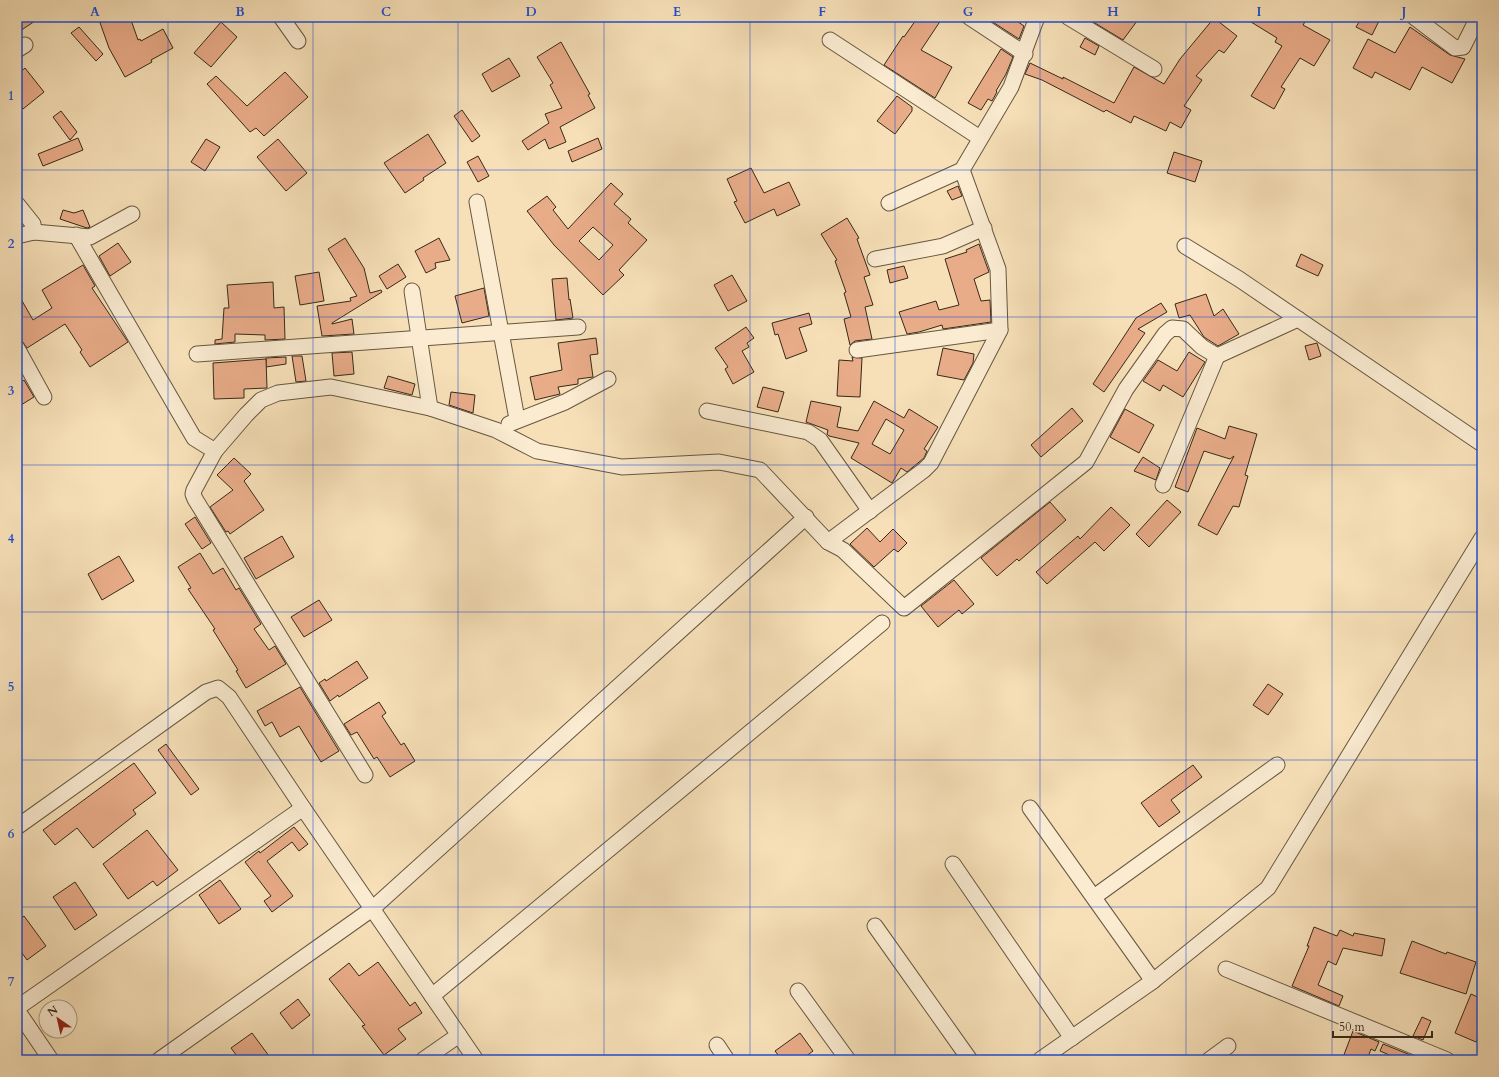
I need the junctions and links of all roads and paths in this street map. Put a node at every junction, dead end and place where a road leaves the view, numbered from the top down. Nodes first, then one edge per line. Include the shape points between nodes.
1 (282, 17) edge
2 (969, 17) edge
3 (1037, 17) edge
4 (1068, 17) edge
5 (1414, 17) edge
6 (1478, 17) edge
7 (830, 40) dead end
8 (298, 41) dead end
9 (1025, 54) junction
10 (1154, 70) dead end
11 (980, 138) junction
12 (962, 170) junction
13 (476, 202) dead end
14 (889, 203) dead end
15 (17, 204) edge
16 (132, 214) dead end
17 (984, 228) junction
18 (34, 232) junction
19 (76, 235) junction
20 (17, 236) edge
21 (1185, 246) dead end
22 (875, 259) dead end
23 (412, 291) dead end
24 (1298, 319) junction
25 (578, 327) dead end
26 (1000, 330) junction
27 (501, 333) junction
28 (420, 340) junction
29 (17, 348) edge
30 (857, 350) dead end
31 (197, 354) dead end
32 (1217, 356) junction
33 (608, 379) dead end
34 (44, 398) dead end
35 (430, 408) junction
36 (707, 411) dead end
37 (517, 419) junction
38 (496, 430) junction
39 (1482, 444) edge
40 (214, 450) junction
41 (1163, 485) dead end
42 (870, 511) junction
43 (806, 517) junction
44 (1482, 538) edge
45 (828, 542) junction
46 (882, 623) dead end
47 (1277, 765) dead end
48 (365, 775) dead end
49 (303, 808) junction
50 (1030, 808) dead end
51 (17, 827) edge
52 (953, 864) dead end
53 (1094, 897) junction
54 (372, 909) junction
55 (875, 926) dead end
56 (1226, 970) dead end
57 (1153, 981) junction
58 (798, 991) dead end
59 (432, 996) junction
60 (17, 1009) edge
61 (459, 1035) junction
62 (1072, 1038) junction
63 (716, 1045) dead end
64 (1228, 1046) dead end
65 (52, 1060) edge
66 (158, 1060) edge
67 (423, 1060) edge
68 (476, 1060) edge
69 (727, 1060) edge
70 (848, 1060) edge
71 (970, 1060) edge
72 (1040, 1060) edge
73 (1209, 1060) edge
74 (1447, 1060) edge

1 - 8 street
2 - 9 street
3 - 9 street
4 - 10 street
5 - 6 street via 1455,48 1463,48
7 - 11 street
9 - 11 street via 1012,88
11 - 12 street
12 - 14 street
12 - 17 street
13 - 27 street
15 - 18 street via 33,224
16 - 19 street via 90,237
17 - 22 street via 943,246
17 - 26 street via 998,269
18 - 19 street
18 - 20 street
19 - 40 street via 194,438
21 - 24 street
23 - 28 street
24 - 32 street
24 - 39 street
25 - 27 street
26 - 30 street
26 - 42 street via 931,462
27 - 28 street
27 - 37 street
28 - 31 street
28 - 35 street
29 - 34 street
32 - 41 street
32 - 45 street via 1202,347 1183,329 1172,328 1164,334 1126,389 1086,462 904,608 843,550
33 - 37 street via 565,402
35 - 38 street
35 - 40 street via 331,387 278,393 261,400
36 - 42 street via 808,432 820,440
37 - 38 street
38 - 43 street via 537,451 622,467 719,462 760,470
40 - 48 street via 193,494
42 - 45 street
43 - 45 street
43 - 54 street
44 - 57 street via 1268,888
46 - 59 street
47 - 53 street
49 - 51 street via 229,697 218,688 206,692
49 - 54 street
49 - 60 street
50 - 53 street
52 - 62 street
53 - 57 street
54 - 59 street
54 - 66 street
55 - 71 street
56 - 74 street
57 - 62 street
58 - 70 street
59 - 61 street
60 - 65 street
61 - 67 street
61 - 68 street
62 - 72 street
63 - 69 street
64 - 73 street

